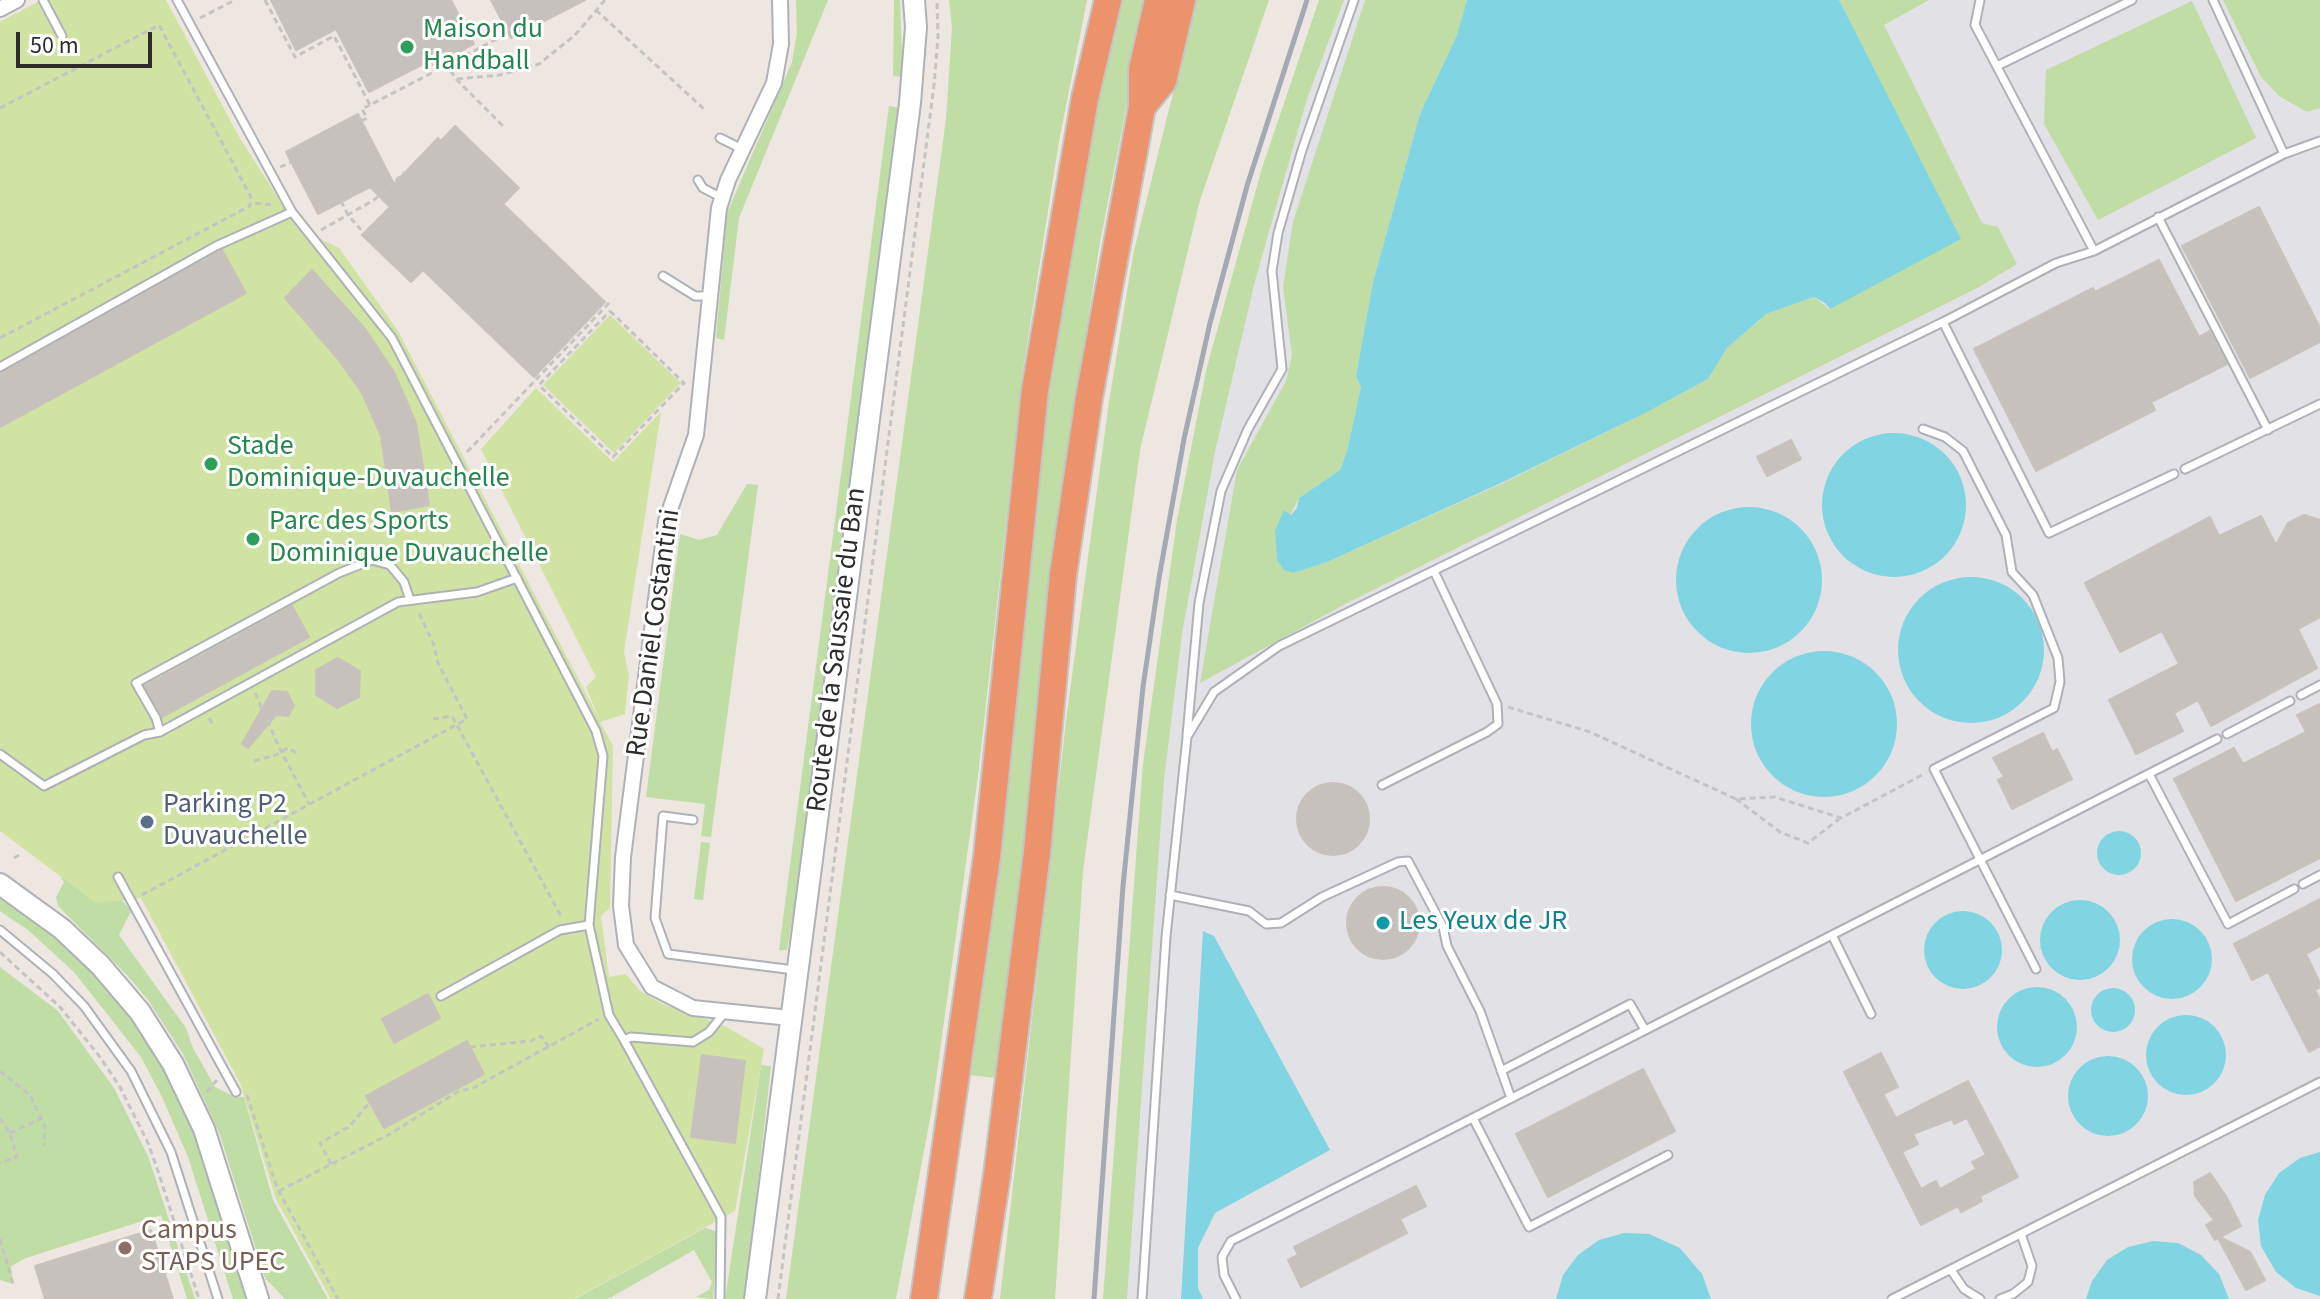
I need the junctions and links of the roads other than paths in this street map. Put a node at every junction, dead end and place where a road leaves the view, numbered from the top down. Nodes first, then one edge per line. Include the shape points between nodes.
1 (17, 0) edge
2 (43, 0) edge
3 (177, 0) edge
4 (780, 0) edge
5 (914, 0) edge
6 (1108, 0) edge
7 (1158, 0) edge
8 (1182, 0) edge
9 (1354, 0) edge
10 (1980, 0) edge
11 (2132, 0) edge
12 (2213, 0) edge
13 (0, 9) edge
14 (62, 36) dead end
15 (1997, 66) junction
16 (1142, 107) junction
17 (720, 138) dead end
18 (2320, 141) edge
19 (744, 150) junction
20 (2284, 154) junction
21 (698, 180) dead end
22 (722, 198) junction
23 (290, 210) junction
24 (2158, 217) junction
25 (2094, 251) junction
26 (663, 276) dead end
27 (711, 296) junction
28 (1943, 322) junction
29 (0, 367) edge
30 (2320, 404) edge
31 (1923, 429) dead end
32 (2268, 430) junction
33 (2185, 469) dead end
34 (2174, 474) dead end
35 (1434, 571) junction
36 (517, 578) junction
37 (413, 600) junction
38 (2320, 685) edge
39 (2301, 695) dead end
40 (2290, 701) dead end
41 (160, 732) junction
42 (2227, 734) dead end
43 (1187, 737) junction
44 (2217, 739) dead end
45 (0, 754) edge
46 (2149, 774) junction
47 (1382, 785) dead end
48 (693, 820) dead end
49 (1980, 860) junction
50 (2320, 875) edge
51 (118, 877) dead end
52 (0, 884) edge
53 (2303, 884) dead end
54 (2294, 889) dead end
55 (1170, 895) junction
56 (589, 925) junction
57 (0, 930) edge
58 (1832, 935) junction
59 (2036, 969) dead end
60 (797, 970) junction
61 (441, 996) dead end
62 (725, 1012) junction
63 (1871, 1014) dead end
64 (790, 1018) junction
65 (1645, 1030) junction
66 (624, 1040) junction
67 (1501, 1071) junction
68 (2320, 1082) edge
69 (236, 1092) dead end
70 (1511, 1098) junction
71 (1473, 1118) junction
72 (1668, 1155) dead end
73 (2021, 1234) junction
74 (934, 1239) junction
75 (1951, 1270) junction
76 (2015, 1296) edge
77 (218, 1299) edge
78 (258, 1299) edge
79 (720, 1299) edge
80 (755, 1299) edge
81 (909, 1299) edge
82 (924, 1299) edge
83 (978, 1299) edge
84 (1142, 1299) edge
85 (1236, 1299) edge
86 (1892, 1299) edge
87 (1980, 1299) edge
88 (2000, 1299) edge

1 - 13 street
2 - 14 lane
3 - 23 lane
4 - 19 street, Rue Daniel Costantini via 780,61
5 - 60 main road, Route de la Saussaie du Ban via 910,103
6 - 74 highway via 1085,98 1035,390 987,856
7 - 16 highway via 1142,70
8 - 16 highway via 1163,81
9 - 43 lane via 1278,233 1272,271 1282,369 1221,491 1199,603
10 - 15 lane via 1975,25
11 - 15 lane
12 - 20 lane
15 - 25 lane
16 - 83 highway via 1065,560 1033,883
17 - 19 lane
18 - 20 lane
19 - 22 street, Rue Daniel Costantini
20 - 24 lane
21 - 22 lane
22 - 27 street, Rue Daniel Costantini
23 - 29 lane
23 - 36 lane via 392,338
24 - 25 lane
24 - 32 lane
25 - 28 lane via 2056,263
26 - 27 lane via 695,296
27 - 62 street, Rue Daniel Costantini via 696,435 666,521 621,906 626,945 652,987 693,1008
28 - 34 lane via 2049,533
28 - 35 lane
30 - 32 lane
31 - 49 lane via 1963,451 2006,535 2012,572 2033,595 2058,658 2054,708 1934,769
32 - 33 lane
35 - 43 lane via 1279,646 1214,692
35 - 47 lane via 1497,704 1498,724
36 - 37 lane via 477,592
36 - 56 lane via 596,731 603,756
37 - 41 lane via 353,624
37 - 41 lane via 390,565 372,560 339,573 136,683
38 - 39 lane
40 - 42 lane
41 - 45 lane via 144,735 44,786
43 - 55 lane
44 - 46 lane
46 - 49 lane
46 - 54 lane via 2228,924
48 - 60 lane via 663,816 655,918 668,954
49 - 58 lane
49 - 59 lane
50 - 53 lane
51 - 69 lane
52 - 78 main road via 62,929 100,965 140,1012 173,1064 204,1129
55 - 67 lane via 1249,911 1266,924 1281,923 1322,897 1408,861 1443,927
55 - 84 lane
56 - 61 lane via 560,930
56 - 66 lane via 604,1001
57 - 77 lane via 84,1006 131,1071 176,1166
58 - 63 lane
58 - 65 lane
60 - 64 main road, Route de la Saussaie du Ban
62 - 64 street, Rue Daniel Costantini
62 - 66 lane via 693,1042
64 - 80 main road, Route de la Saussaie du Ban
65 - 67 lane via 1630,1004
65 - 70 lane
66 - 79 lane via 721,1217
67 - 70 lane
68 - 73 lane
70 - 71 lane
71 - 72 lane via 1529,1227
71 - 85 lane via 1231,1241 1222,1257
73 - 75 lane
73 - 76 lane via 2032,1266 2028,1282
74 - 81 highway via 919,1261
74 - 82 highway
75 - 86 lane
75 - 87 lane via 1964,1289
76 - 88 lane

